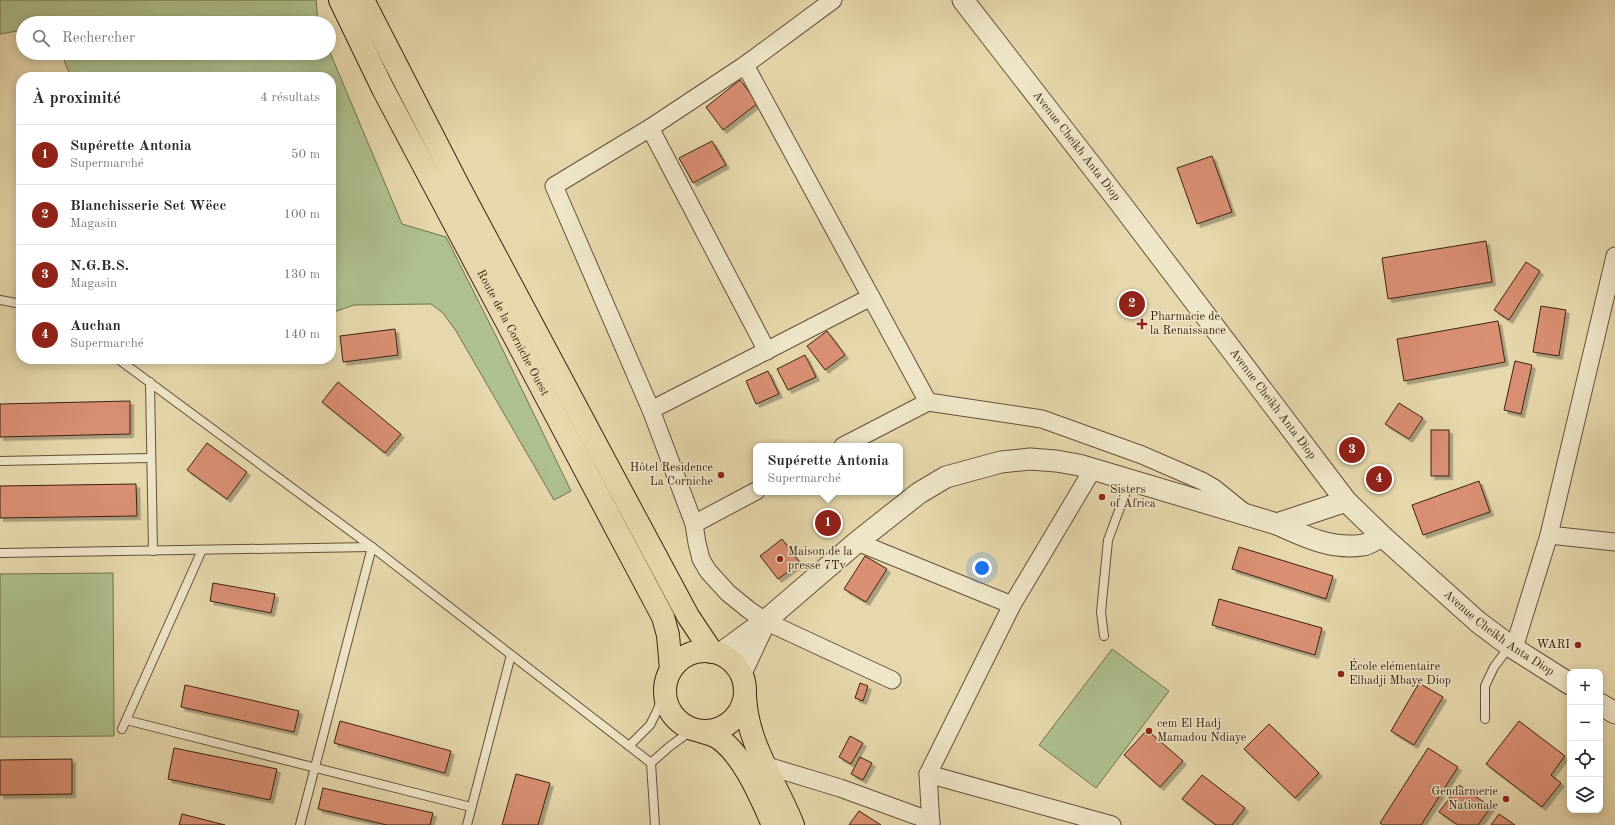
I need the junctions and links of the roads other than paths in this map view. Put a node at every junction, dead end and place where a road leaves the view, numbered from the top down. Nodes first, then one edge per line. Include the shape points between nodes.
1 (340, 0) edge
2 (363, 0) edge
3 (832, 0) edge
4 (963, 0) edge
5 (745, 65) junction
6 (650, 128) junction
7 (1615, 256) edge
8 (871, 297) junction
9 (0, 300) edge
10 (16, 303) edge
11 (767, 351) junction
12 (125, 364) edge
13 (150, 382) junction
14 (928, 402) junction
15 (651, 410) junction
16 (849, 443) edge
17 (151, 458) junction
18 (0, 461) edge
19 (1093, 469) junction
20 (1130, 480) junction
21 (753, 493) edge
22 (1346, 501) junction
23 (1248, 515) junction
24 (694, 524) junction
25 (1277, 524) junction
26 (1549, 535) junction
27 (1382, 536) junction
28 (857, 542) junction
29 (1615, 542) edge
30 (372, 547) junction
31 (202, 550) junction
32 (153, 551) junction
33 (0, 553) edge
34 (1012, 605) junction
35 (765, 621) junction
36 (1104, 636) dead end
37 (1512, 647) junction
38 (716, 653) junction
39 (511, 655) junction
40 (741, 673) junction
41 (668, 677) junction
42 (892, 680) dead end
43 (1567, 682) edge
44 (745, 695) junction
45 (1602, 705) edge
46 (1615, 713) edge
47 (1485, 719) dead end
48 (126, 720) junction
49 (122, 728) dead end
50 (696, 730) junction
51 (629, 746) junction
52 (652, 763) junction
53 (764, 764) junction
54 (314, 767) junction
55 (928, 774) junction
56 (472, 807) junction
57 (931, 823) edge
58 (300, 825) edge
59 (467, 825) edge
60 (655, 825) edge
61 (773, 825) edge
62 (793, 825) edge
63 (1112, 825) edge

1 - 41 highway, Route de la Corniche Ouest via 383,89 663,617 668,635
2 - 38 highway, Route de la Corniche Ouest via 462,192 688,616
3 - 5 street
4 - 22 street, Avenue Cheikh Anta Diop
5 - 6 street
5 - 8 street
6 - 11 street
6 - 15 street via 554,186
7 - 26 street
8 - 11 street
8 - 14 street
9 - 10 lane
11 - 15 street
12 - 13 lane
13 - 17 lane
13 - 30 lane
14 - 16 street
14 - 23 street via 1042,419 1142,455 1202,481
15 - 24 street
17 - 18 lane
17 - 32 lane
19 - 20 street
19 - 28 street via 1056,461 1030,459 1001,462 946,477 919,493
19 - 34 street
20 - 23 street
20 - 36 lane via 1108,540 1101,612
21 - 24 street
22 - 25 street
22 - 27 street, Avenue Cheikh Anta Diop
23 - 25 street
24 - 35 street via 696,543 708,571 728,593
25 - 27 street via 1307,538 1332,545 1364,545
26 - 29 street
26 - 37 street
27 - 37 street, Avenue Cheikh Anta Diop via 1478,622
28 - 34 street
28 - 35 street
30 - 31 lane
30 - 39 lane
30 - 54 lane
31 - 32 lane
31 - 48 lane
32 - 33 lane
34 - 55 street
35 - 38 street
35 - 40 street
35 - 42 street
37 - 43 street, Avenue Cheikh Anta Diop
37 - 47 lane via 1494,667 1485,686
38 - 40 highway via 736,665
38 - 41 highway via 703,651 689,655 677,663
39 - 51 lane
39 - 56 lane
40 - 44 highway
41 - 50 highway via 665,696 668,707 682,724
41 - 51 lane via 650,725
44 - 50 highway via 742,707 735,718 725,726 713,730
44 - 53 highway via 749,724
45 - 46 street
48 - 49 lane
48 - 54 lane
50 - 52 lane via 669,746
50 - 61 highway via 714,736 742,763
51 - 52 lane
52 - 60 lane
53 - 57 street via 840,788
53 - 62 highway
54 - 56 lane
54 - 58 lane
55 - 57 street
55 - 63 street
56 - 59 lane

